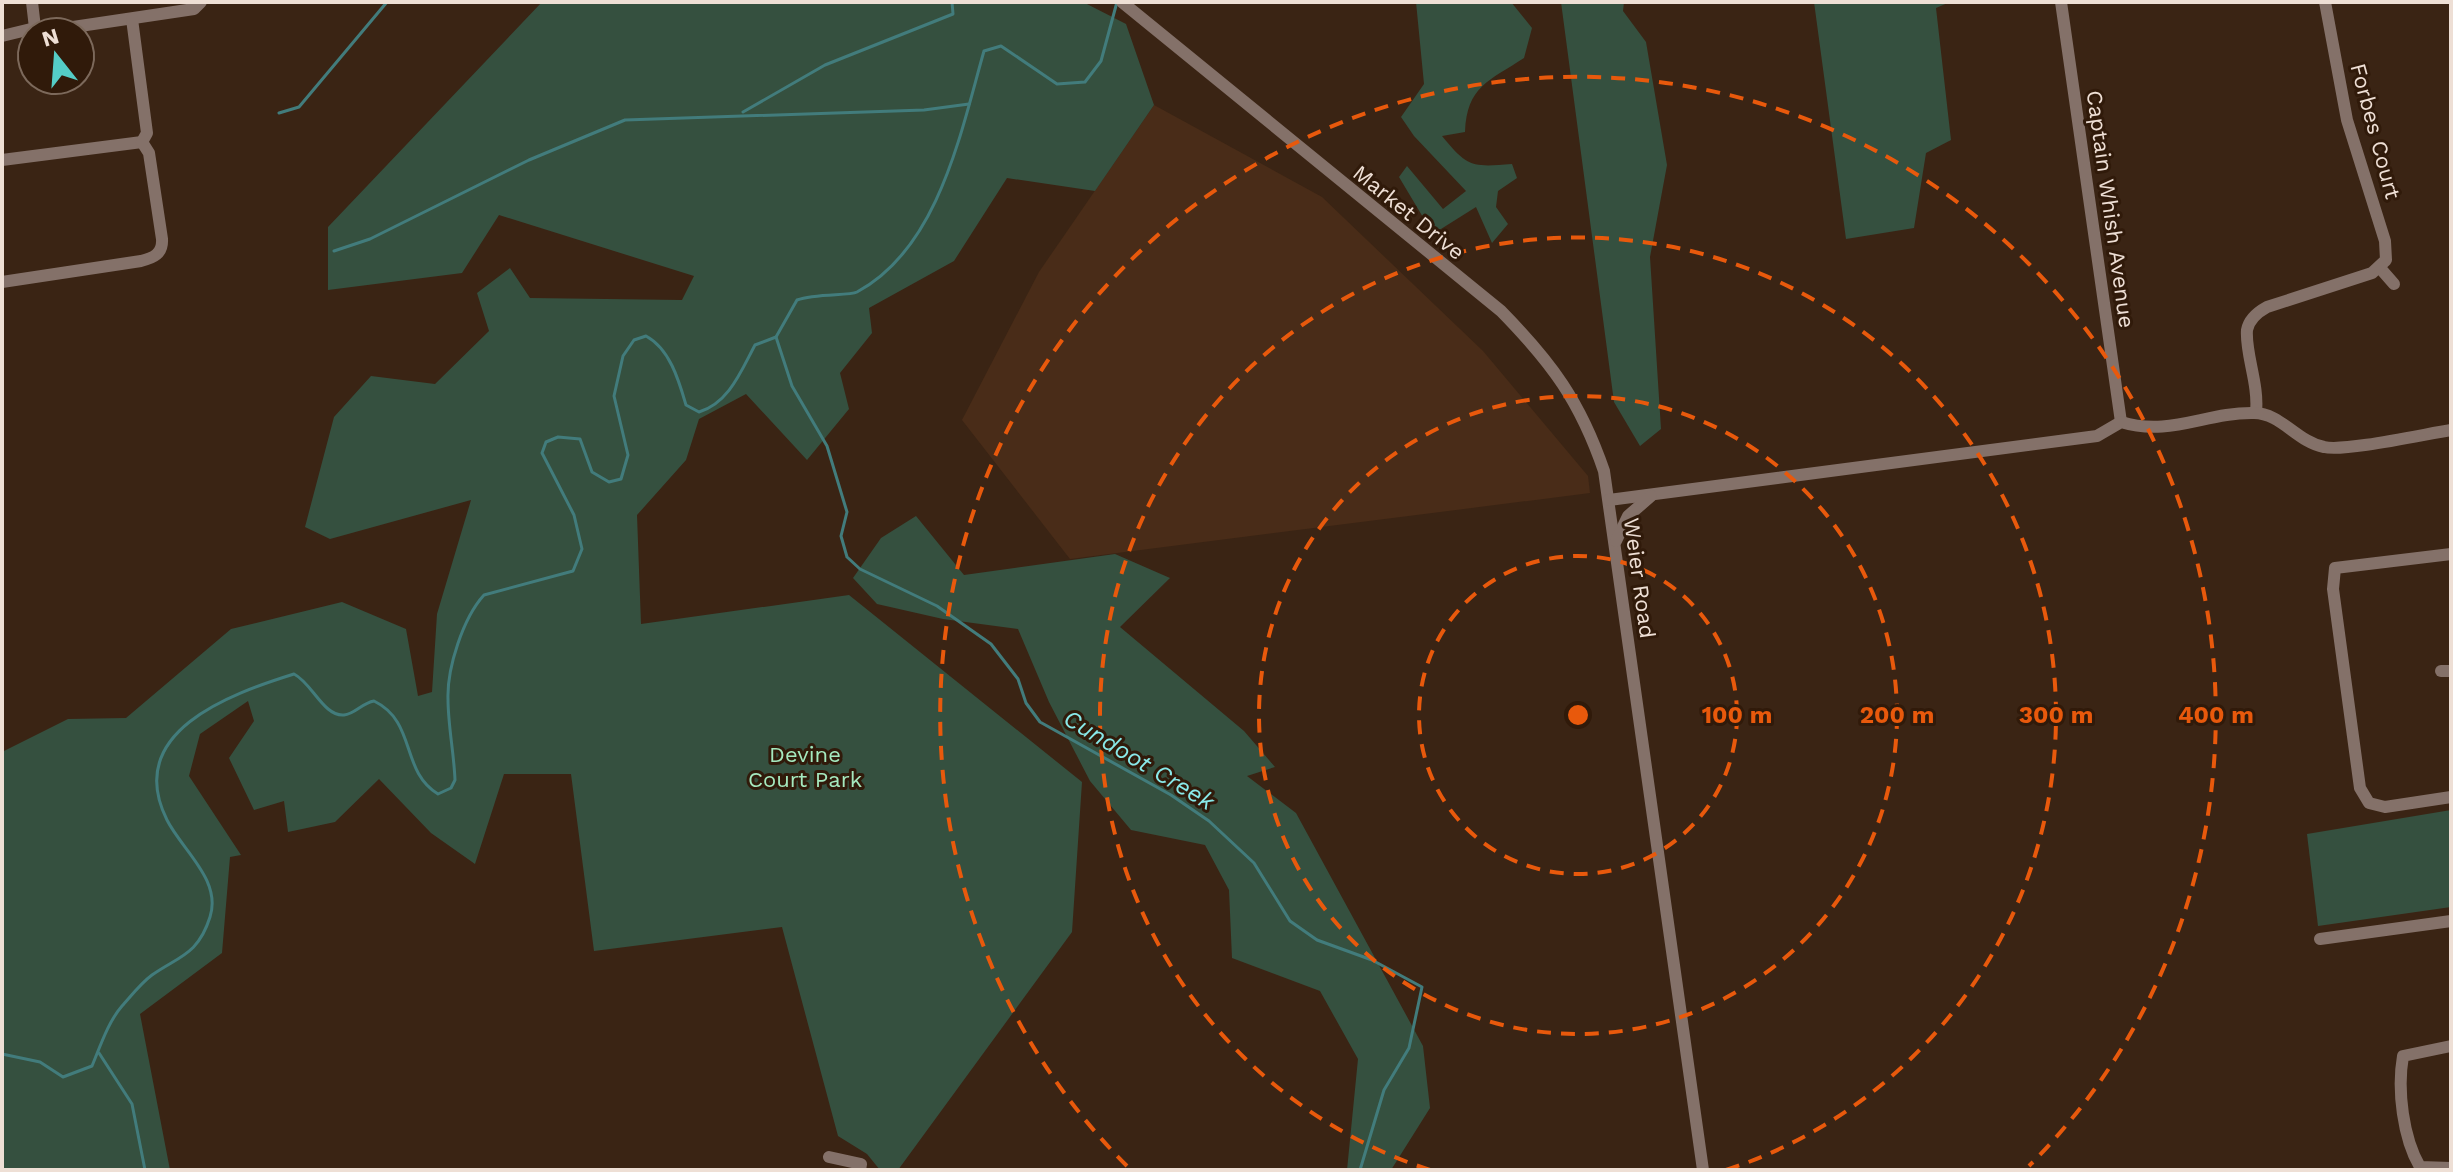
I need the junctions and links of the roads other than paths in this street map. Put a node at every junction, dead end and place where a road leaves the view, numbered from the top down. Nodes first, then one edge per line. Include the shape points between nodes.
1 (201, 2) edge
2 (1122, 2) edge
3 (2061, 2) edge
4 (2325, 2) edge
5 (132, 19) junction
6 (96, 24) edge
7 (142, 142) junction
8 (2, 160) edge
9 (2380, 268) junction
10 (2, 282) edge
11 (2394, 284) dead end
12 (2256, 412) junction
13 (2121, 422) junction
14 (2451, 430) edge
15 (1653, 495) junction
16 (1609, 500) junction
17 (1615, 545) junction
18 (2451, 554) edge
19 (2451, 797) edge
20 (2451, 921) edge
21 (2320, 939) dead end
22 (2451, 1046) edge
23 (829, 1157) dead end
24 (2451, 1168) edge
25 (860, 1170) edge
26 (1703, 1170) edge

1 - 5 street via 194,9
2 - 16 street, Market Drive via 1501,311 1547,358 1593,438
3 - 13 street, Captain Whish Avenue
4 - 9 street, Forbes Court via 2347,120 2385,241 2386,260
5 - 6 street
5 - 7 street via 147,133
7 - 8 street
7 - 10 street via 149,153 160,251 153,258
9 - 11 street
9 - 12 street via 2254,315 2247,330 2258,393
12 - 13 street via 2147,430
12 - 14 street via 2276,418 2304,441 2327,448
13 - 15 street, Weier Road via 2097,436
15 - 16 street, Weier Road
15 - 17 street via 1628,516
16 - 17 street, Weier Road
17 - 26 street, Weier Road
18 - 19 street via 2335,568 2333,589 2360,788 2369,803 2385,807
20 - 21 street
22 - 24 street via 2403,1056 2400,1075 2410,1151 2420,1167
23 - 25 street via 861,1164

